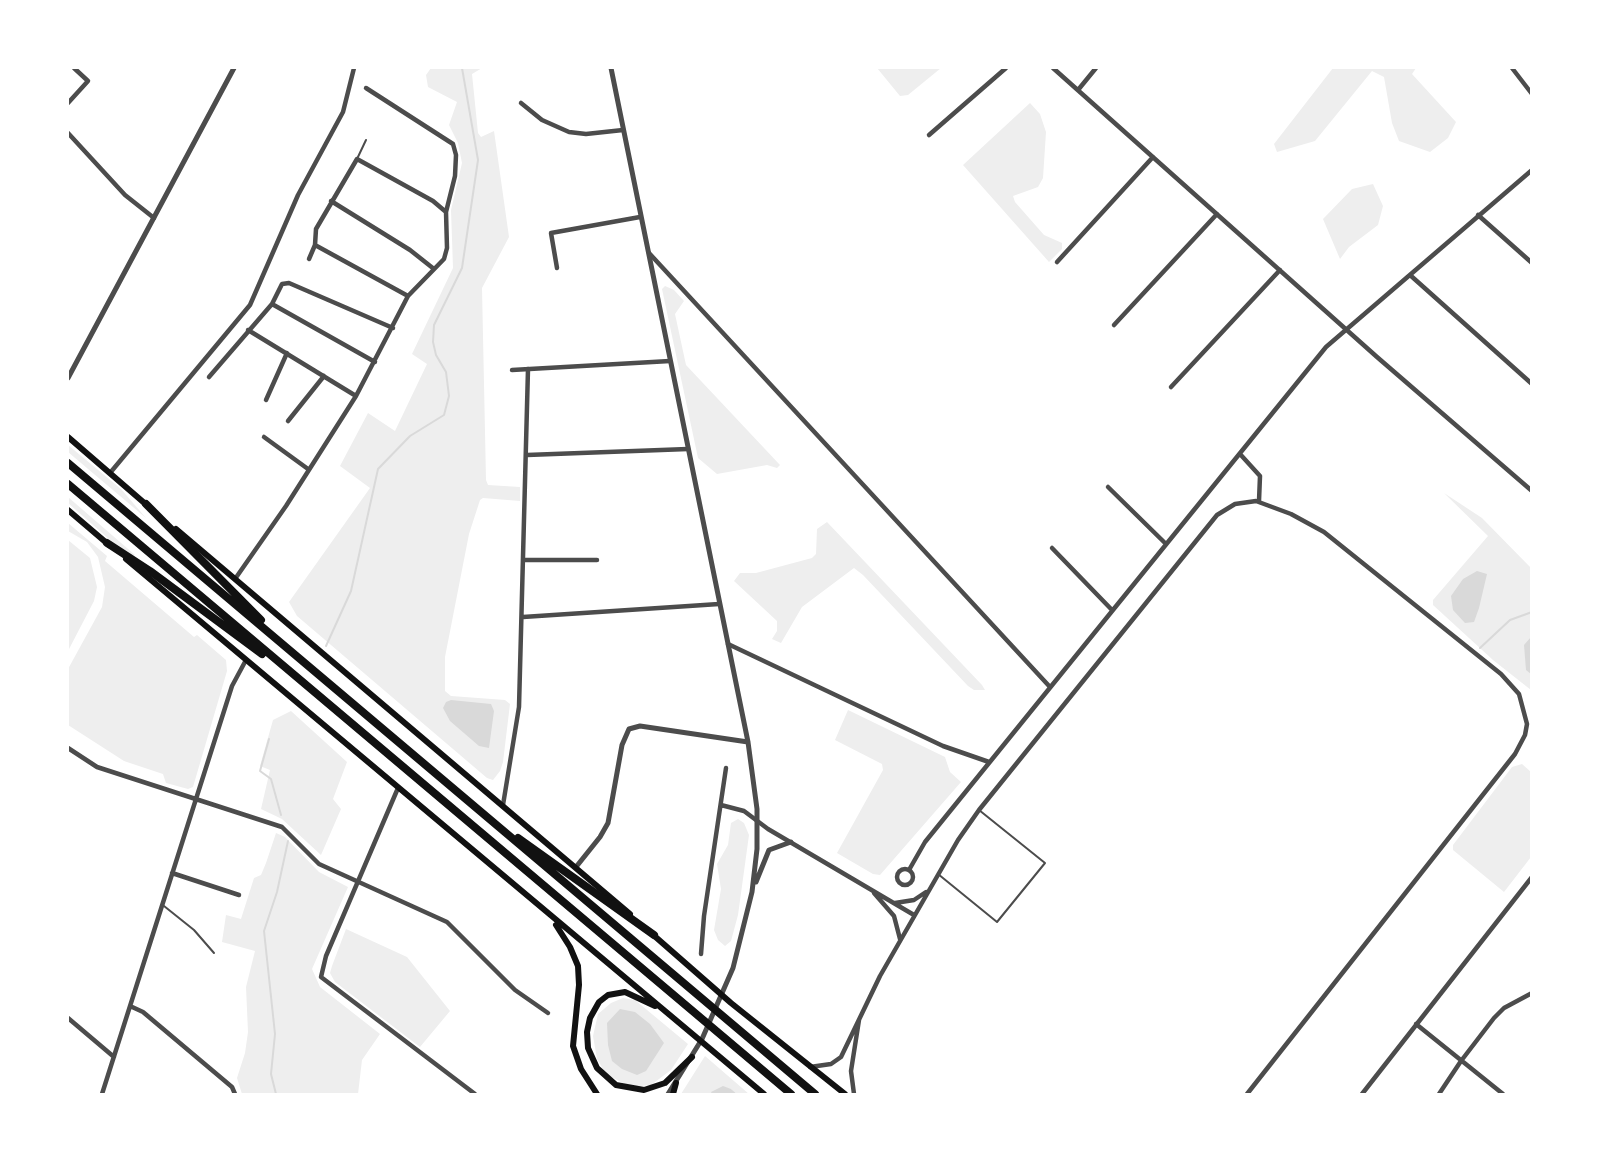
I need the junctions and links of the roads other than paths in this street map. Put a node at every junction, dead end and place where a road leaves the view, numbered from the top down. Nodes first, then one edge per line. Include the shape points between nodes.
1 (74, 68) edge
2 (234, 68) edge
3 (354, 68) edge
4 (611, 68) edge
5 (1006, 68) edge
6 (1053, 68) edge
7 (1096, 68) edge
8 (1512, 68) edge
9 (366, 88) dead end
10 (1078, 90) junction
11 (1532, 94) edge
12 (68, 103) edge
13 (521, 103) dead end
14 (623, 129) junction
15 (68, 133) edge
16 (929, 135) dead end
17 (366, 140) dead end
18 (1153, 157) junction
19 (357, 159) junction
20 (1532, 170) edge
21 (331, 201) junction
22 (446, 212) junction
23 (1217, 214) junction
24 (1479, 215) junction
25 (640, 217) junction
26 (154, 218) junction
27 (315, 245) junction
28 (649, 253) junction
29 (309, 259) dead end
30 (1057, 262) dead end
31 (1532, 262) edge
32 (557, 268) dead end
33 (434, 269) junction
34 (1280, 270) junction
35 (1410, 275) junction
36 (408, 296) junction
37 (272, 304) junction
38 (1114, 325) dead end
39 (393, 328) junction
40 (248, 330) junction
41 (1347, 330) junction
42 (287, 354) junction
43 (670, 361) junction
44 (375, 362) junction
45 (512, 369) dead end
46 (528, 369) junction
47 (324, 376) junction
48 (209, 377) dead end
49 (68, 378) edge
50 (1532, 384) edge
51 (1171, 387) dead end
52 (356, 396) junction
53 (266, 400) dead end
54 (288, 421) dead end
55 (68, 437) edge
56 (264, 437) dead end
57 (688, 449) junction
58 (1240, 454) junction
59 (527, 455) junction
60 (68, 463) edge
61 (308, 469) junction
62 (110, 473) junction
63 (68, 484) edge
64 (1108, 487) dead end
65 (1532, 491) edge
66 (1259, 501) junction
67 (146, 504) junction
68 (68, 510) edge
69 (107, 543) junction
70 (1166, 543) junction
71 (1052, 548) dead end
72 (524, 560) junction
73 (597, 560) dead end
74 (235, 579) junction
75 (719, 604) junction
76 (1112, 610) junction
77 (523, 617) junction
78 (728, 644) junction
79 (288, 649) junction
80 (246, 660) junction
81 (291, 672) junction
82 (1050, 687) junction
83 (1529, 727) edge
84 (748, 742) junction
85 (68, 748) edge
86 (989, 762) junction
87 (726, 768) dead end
88 (398, 788) junction
89 (196, 799) junction
90 (503, 805) junction
91 (721, 805) junction
92 (979, 810) junction
93 (488, 818) junction
94 (758, 821) junction
95 (791, 842) junction
96 (576, 867) junction
97 (909, 870) dead end
98 (172, 873) junction
99 (938, 874) junction
100 (1532, 877) edge
101 (359, 881) junction
102 (870, 889) junction
103 (928, 891) junction
104 (752, 892) junction
105 (239, 895) dead end
106 (894, 903) junction
107 (162, 904) junction
108 (914, 915) junction
109 (550, 917) junction
110 (654, 935) junction
111 (899, 942) junction
112 (214, 953) dead end
113 (701, 954) dead end
114 (1532, 993) edge
115 (130, 1006) junction
116 (548, 1013) dead end
117 (669, 1013) junction
118 (860, 1014) junction
119 (68, 1018) edge
120 (1416, 1024) junction
121 (114, 1056) junction
122 (693, 1056) junction
123 (1461, 1061) junction
124 (810, 1066) junction
125 (747, 1079) junction
126 (676, 1083) junction
127 (102, 1095) edge
128 (235, 1095) edge
129 (475, 1095) edge
130 (597, 1095) edge
131 (668, 1095) edge
132 (673, 1095) edge
133 (758, 1095) edge
134 (764, 1095) edge
135 (791, 1095) edge
136 (815, 1095) edge
137 (845, 1095) edge
138 (854, 1095) edge
139 (1247, 1095) edge
140 (1362, 1095) edge
141 (1439, 1095) edge
142 (1503, 1095) edge

1 - 12 street via 88,81
2 - 26 street
3 - 62 street via 343,112 298,195 250,305
4 - 14 street
5 - 16 street
6 - 10 street
7 - 10 street
8 - 11 street
9 - 22 street via 453,144 455,176
10 - 18 street
13 - 14 street via 542,120 569,132
14 - 25 street
15 - 26 street via 125,195
17 - 19 lane
18 - 23 street
18 - 30 street
19 - 21 street
19 - 22 street
20 - 24 street
21 - 27 street via 316,229
21 - 33 street
22 - 33 street via 447,248 444,259
23 - 34 street
23 - 38 street
24 - 31 street
24 - 35 street
25 - 28 street
25 - 32 street via 551,233
26 - 49 street
27 - 29 street
27 - 36 street
28 - 43 street
28 - 82 street
33 - 36 street
34 - 41 street
34 - 51 street
35 - 41 street
35 - 50 street
36 - 39 street
37 - 39 street via 282,284 289,283
37 - 40 street
37 - 44 street
39 - 44 street
40 - 42 street
40 - 48 street
41 - 58 street via 1326,347
41 - 65 street
42 - 47 street
42 - 53 street
43 - 46 street
43 - 57 street
44 - 52 street
45 - 46 street
46 - 59 street
47 - 52 street
47 - 54 street
52 - 61 street
55 - 62 main road
56 - 61 street
57 - 59 street
57 - 75 street
58 - 66 street via 1260,476
58 - 70 street
59 - 72 street
60 - 79 highway
61 - 74 street
62 - 67 main road
63 - 81 highway
64 - 70 street
66 - 83 street via 1324,532 1501,674 1519,694
66 - 92 street via 1235,504 1217,515
67 - 74 main road
67 - 79 highway
68 - 69 main road
69 - 80 main road
69 - 81 highway
70 - 76 street
71 - 76 street
72 - 73 street
72 - 77 street
74 - 90 main road
75 - 77 street
75 - 78 street
76 - 82 street
77 - 90 street via 519,707
78 - 84 street
78 - 86 street via 943,746
79 - 93 highway
80 - 88 main road
80 - 89 street via 232,686
81 - 135 highway
82 - 86 street
83 - 139 street via 1515,754
84 - 94 street
84 - 96 street via 640,726 629,729 622,745 608,823
85 - 89 street via 97,767
86 - 97 street via 925,842
87 - 91 street
88 - 101 street
88 - 109 main road
89 - 98 street
89 - 101 street via 282,827 319,864
90 - 96 main road
91 - 94 street via 744,811
91 - 113 street
92 - 99 street
92 - 99 lane via 1045,862 997,922
93 - 110 highway
93 - 136 highway
94 - 95 street
94 - 104 street
95 - 102 street
95 - 104 street via 769,850
96 - 110 main road
98 - 105 street
98 - 107 street
99 - 103 street
100 - 120 street
101 - 116 street via 447,922 515,990
101 - 129 street via 323,962 321,977
102 - 106 street
102 - 111 street via 894,916 899,926
103 - 106 street via 914,900
103 - 108 street
104 - 122 street via 730,979
106 - 108 street
107 - 112 lane via 194,930
107 - 115 street
108 - 111 street
109 - 117 main road
109 - 130 main road via 578,966 573,1046 578,1064
110 - 124 main road
111 - 118 street
114 - 123 street via 1504,1008
115 - 121 street
115 - 128 street via 143,1012 232,1087
117 - 122 main road via 629,993 605,997 594,1009 587,1027 588,1048 594,1063 616,1085 644,1090 665,1083
117 - 125 main road
118 - 124 street via 839,1059 827,1065
118 - 138 street via 851,1071
119 - 121 street
120 - 123 street
120 - 140 street
121 - 127 street
122 - 126 street
123 - 141 street
123 - 142 street
124 - 137 main road
125 - 133 main road
125 - 134 main road
126 - 131 street
126 - 132 main road

